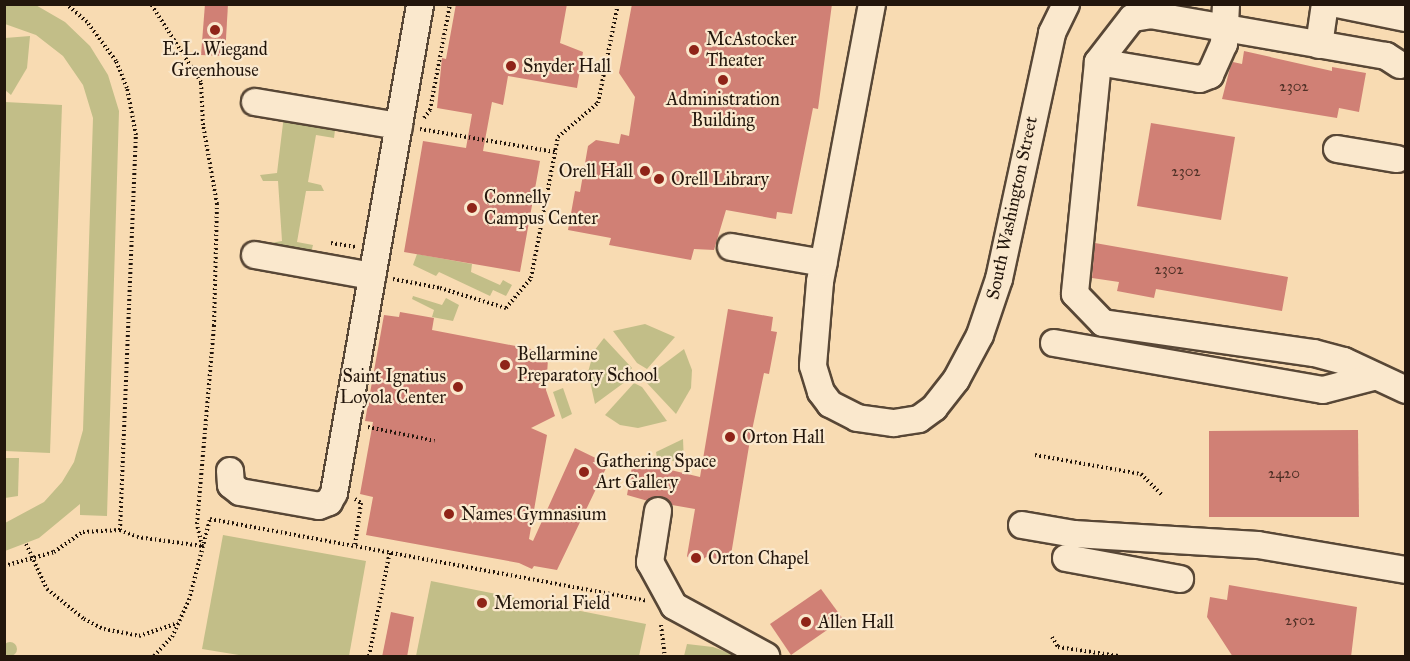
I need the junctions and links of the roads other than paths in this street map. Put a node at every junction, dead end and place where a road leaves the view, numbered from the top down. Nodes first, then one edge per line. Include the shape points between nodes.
1 (420, 4) edge
2 (872, 4) edge
3 (1066, 4) edge
4 (1325, 4) edge
5 (1337, 4) edge
6 (1224, 16) edge
7 (1406, 18) edge
8 (1319, 45) junction
9 (1098, 62) junction
10 (1400, 65) dead end
11 (255, 102) dead end
12 (399, 126) junction
13 (1337, 148) dead end
14 (1397, 159) dead end
15 (730, 246) dead end
16 (255, 255) dead end
17 (824, 263) junction
18 (372, 276) junction
19 (1103, 323) junction
20 (1054, 343) dead end
21 (1100, 351) junction
22 (1373, 377) junction
23 (1406, 390) edge
24 (230, 471) dead end
25 (658, 511) dead end
26 (1022, 525) dead end
27 (1066, 558) dead end
28 (1406, 570) edge
29 (1180, 579) dead end
30 (766, 657) edge

1 - 12 street
2 - 17 street
3 - 17 street, South Washington Street via 1044,62 989,311 968,359 939,403 919,419 894,423 857,418 830,404 821,392 813,366
4 - 8 street
5 - 7 street
6 - 8 street
6 - 9 street via 1132,18
6 - 9 street via 1224,44 1218,64 1200,80
8 - 10 street via 1386,56
9 - 19 street via 1075,294
11 - 12 street
12 - 18 street
13 - 14 street
15 - 17 street
16 - 18 street
18 - 24 street via 332,498 319,506 240,492 231,484
19 - 21 street
19 - 22 street via 1314,353 1344,361
20 - 21 street
21 - 22 street via 1323,390
22 - 23 street
25 - 30 street via 650,562 661,609
26 - 28 street via 1074,534 1258,545
27 - 29 street

